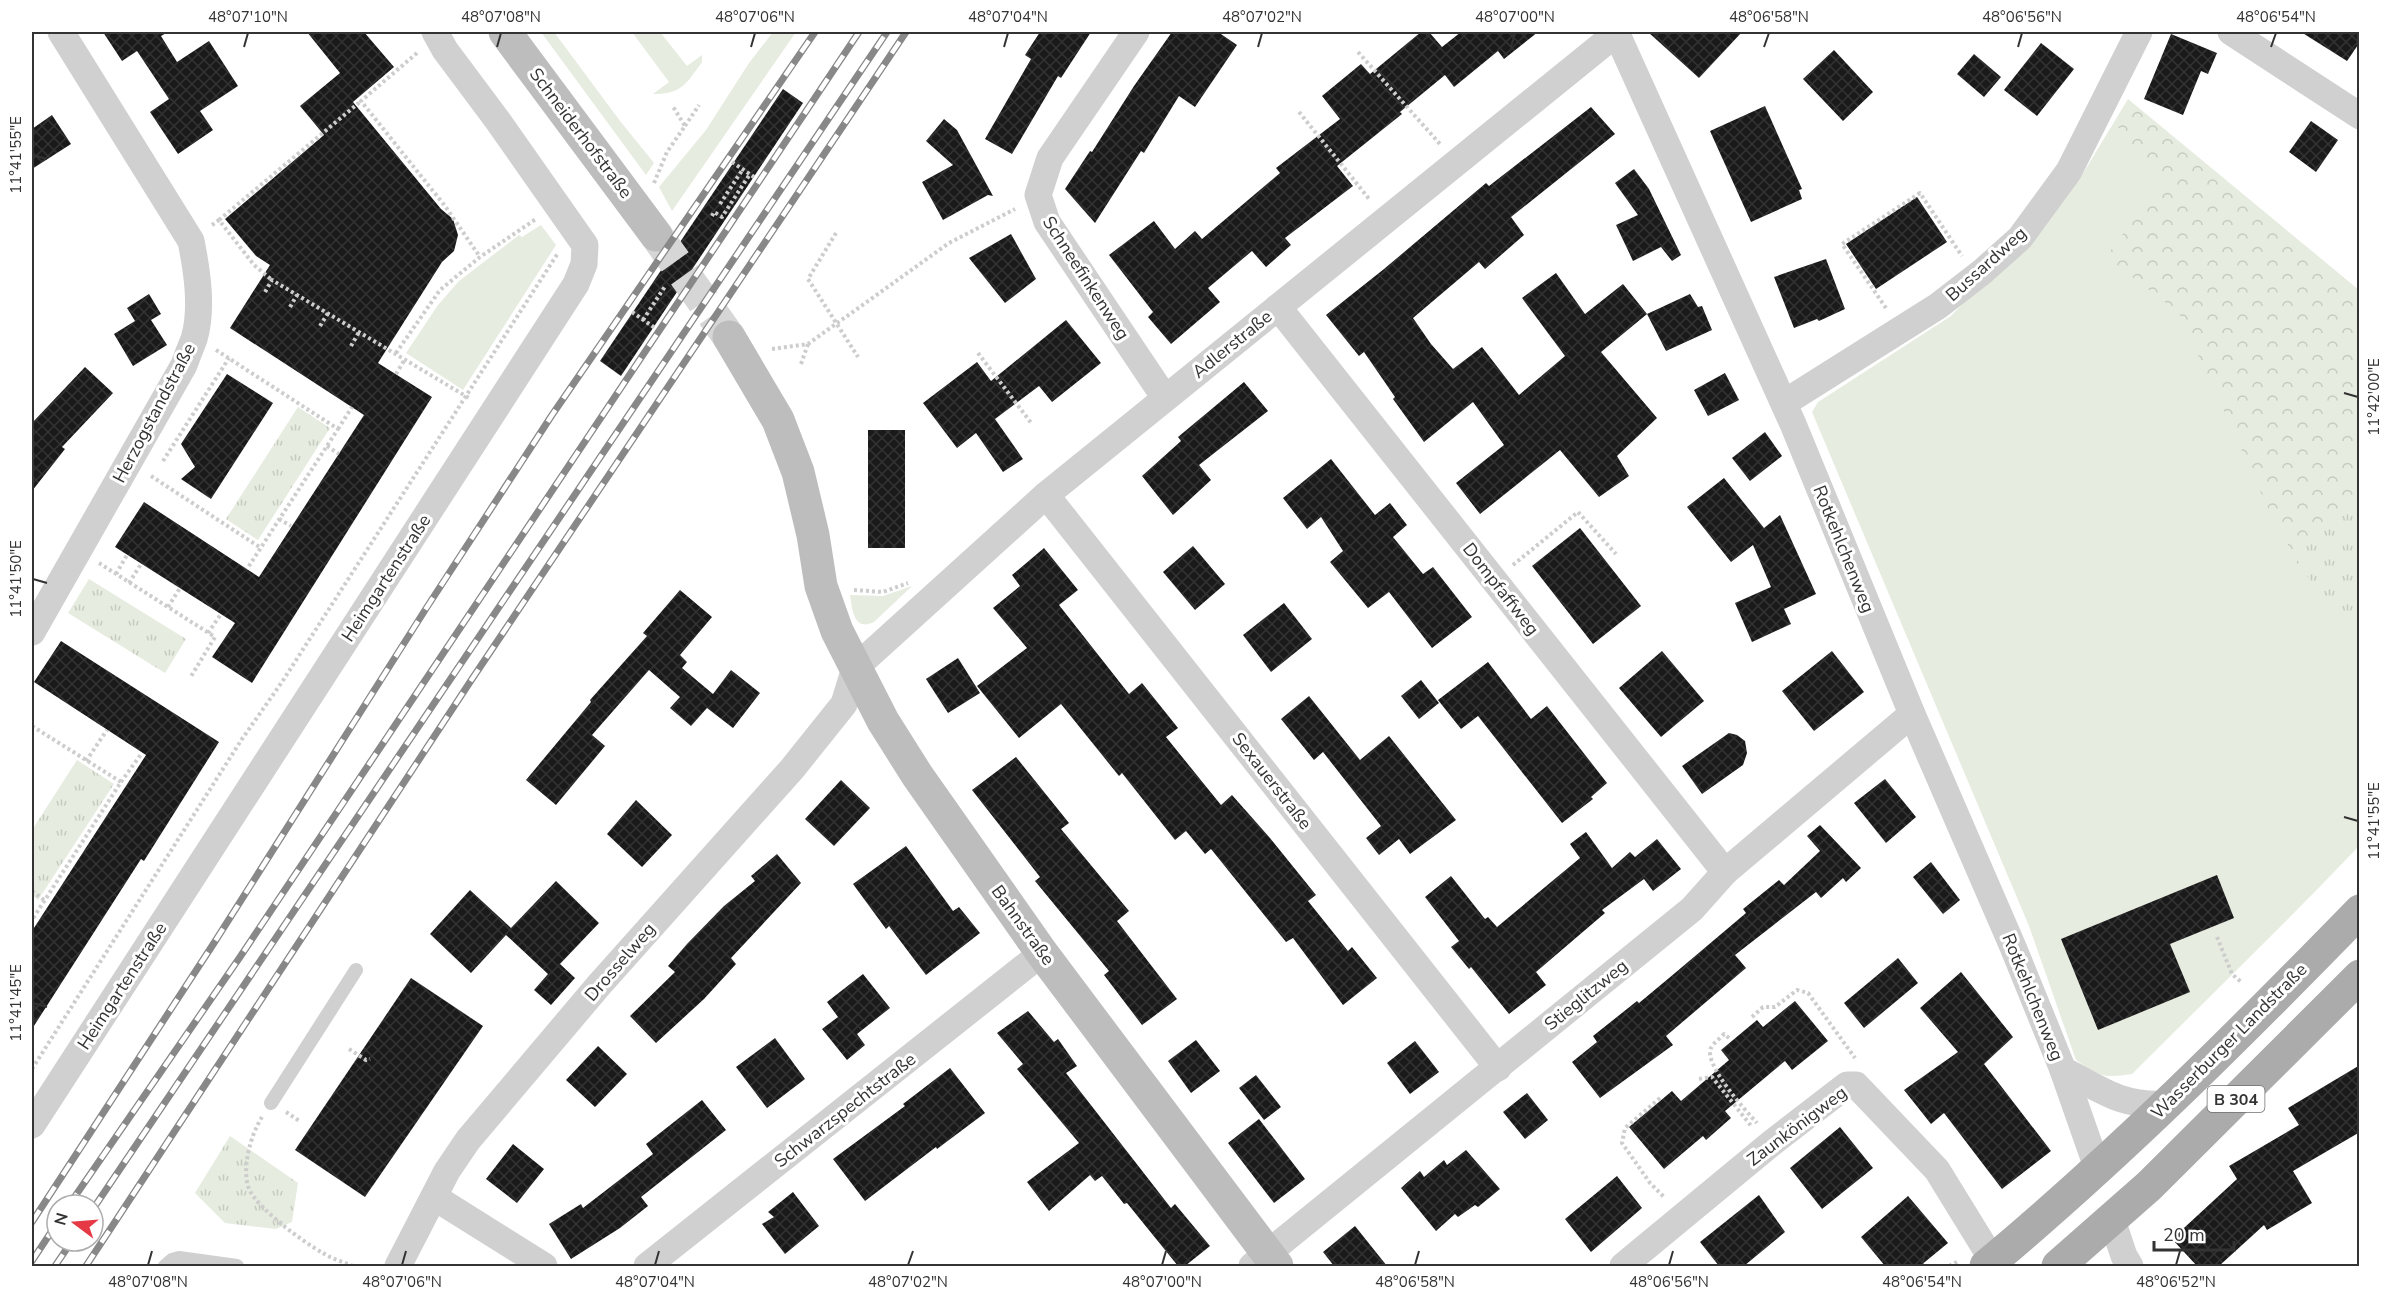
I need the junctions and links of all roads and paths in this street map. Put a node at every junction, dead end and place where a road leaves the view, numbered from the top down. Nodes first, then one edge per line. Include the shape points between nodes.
1 (61, 32) edge
2 (505, 32) edge
3 (1136, 32) edge
4 (1617, 32) edge
5 (2139, 32) edge
6 (2231, 32) edge
7 (436, 34) edge
8 (1358, 52) dead end
9 (361, 101) junction
10 (672, 105) dead end
11 (699, 105) dead end
12 (1299, 112) dead end
13 (2360, 116) edge
14 (685, 126) junction
15 (1444, 149) dead end
16 (732, 162) dead end
17 (743, 169) junction
18 (651, 189) dead end
19 (1038, 195) junction
20 (720, 204) dead end
21 (557, 206) junction
22 (712, 216) dead end
23 (1385, 219) junction
24 (219, 220) junction
25 (573, 228) junction
26 (836, 233) dead end
27 (656, 235) tunnel mouth
28 (191, 241) junction
29 (480, 257) junction
30 (1963, 257) dead end
31 (272, 280) junction
32 (666, 285) dead end
33 (265, 292) dead end
34 (297, 295) junction
35 (290, 307) dead end
36 (1278, 307) junction
37 (1887, 309) dead end
38 (632, 312) dead end
39 (327, 313) junction
40 (643, 320) junction
41 (836, 324) junction
42 (320, 326) dead end
43 (654, 328) dead end
44 (360, 332) junction
45 (729, 336) tunnel mouth
46 (195, 337) junction
47 (808, 344) junction
48 (351, 346) dead end
49 (772, 349) dead end
50 (396, 353) junction
51 (978, 353) dead end
52 (858, 357) dead end
53 (229, 358) junction
54 (405, 359) junction
55 (801, 364) dead end
56 (396, 374) dead end
57 (467, 397) junction
58 (1166, 398) junction
59 (1784, 403) junction
60 (352, 407) dead end
61 (493, 412) junction
62 (1032, 424) dead end
63 (338, 429) junction
64 (327, 446) junction
65 (339, 454) dead end
66 (128, 462) junction
67 (152, 477) junction
68 (1046, 495) junction
69 (279, 519) junction
70 (291, 526) dead end
71 (261, 548) junction
72 (78, 550) junction
73 (1616, 554) dead end
74 (127, 555) dead end
75 (141, 564) dead end
76 (247, 569) dead end
77 (1506, 571) dead end
78 (116, 574) junction
79 (915, 580) dead end
80 (129, 583) junction
81 (180, 588) dead end
82 (844, 590) dead end
83 (168, 607) junction
84 (221, 614) dead end
85 (32, 632) edge
86 (208, 633) junction
87 (855, 668) junction
88 (189, 678) dead end
89 (1912, 714) junction
90 (32, 726) edge
91 (107, 730) dead end
92 (142, 753) dead end
93 (86, 761) junction
94 (121, 782) junction
95 (1725, 872) junction
96 (32, 891) edge
97 (44, 900) junction
98 (2360, 911) edge
99 (32, 920) edge
100 (2217, 937) dead end
101 (1042, 953) junction
102 (356, 970) dead end
103 (2360, 976) edge
104 (2241, 982) dead end
105 (1752, 1017) dead end
106 (1729, 1038) dead end
107 (349, 1049) dead end
108 (369, 1059) dead end
109 (1497, 1068) junction
110 (32, 1069) edge
111 (2063, 1070) junction
112 (1699, 1079) dead end
113 (1856, 1085) junction
114 (1660, 1098) dead end
115 (271, 1103) joint
116 (2166, 1104) junction
117 (32, 1125) edge
118 (1770, 1145) junction
119 (2098, 1170) junction
120 (434, 1197) junction
121 (1683, 1217) junction
122 (2112, 1220) junction
123 (1266, 1262) edge
124 (1990, 1264) edge
125 (165, 1266) edge
126 (237, 1266) edge
127 (353, 1266) edge
128 (398, 1266) edge
129 (544, 1266) edge
130 (647, 1266) edge
131 (1623, 1266) edge
132 (2058, 1266) edge
133 (2130, 1266) edge

1 - 28 street, Herzogstandstraße
2 - 27 street, Schneiderhofstraße
3 - 19 street, Schneefinkenweg via 1050,158
4 - 23 street, Adlerstraße
4 - 59 street, Rotkehlchenweg
5 - 59 street, Bussardweg via 2069,171 2020,238 1938,306
6 - 13 street
7 - 9 path
7 - 21 street, Heimgartenstraße
8 - 15 path
9 - 24 path
9 - 29 path via 445,206
10 - 14 path
11 - 14 path
12 - 23 path
14 - 18 path via 667,152
16 - 17 path
17 - 20 path
17 - 22 path via 752,176 722,217 714,212
19 - 41 path via 1027,205 949,243
19 - 58 street, Schneefinkenweg via 1047,222
21 - 25 street, Heimgartenstraße
21 - 29 path
23 - 36 street, Adlerstraße
24 - 28 path
24 - 31 path via 254,265
25 - 57 path
25 - 61 street, Heimgartenstraße via 585,245 584,264 576,284
26 - 41 path via 808,279
28 - 46 street, Herzogstandstraße via 198,308
29 - 50 path via 440,290
30 - 37 path via 1920,193 1842,244
31 - 33 path
31 - 34 path
32 - 40 path
34 - 35 path
34 - 39 path
36 - 58 street, Adlerstraße
36 - 95 street, Dompfaffweg
38 - 40 path
39 - 42 path
39 - 44 path
40 - 43 path
41 - 47 path
41 - 52 path
44 - 48 path
44 - 50 path
45 - 87 street, Bahnstraße via 778,420 798,472 820,586
46 - 53 path
46 - 66 street, Herzogstandstraße via 184,365
47 - 49 path
47 - 55 path
50 - 54 path
51 - 62 path
53 - 63 path
53 - 67 path
54 - 56 path
54 - 57 path
57 - 61 path
57 - 110 path via 242,739
58 - 68 street, Adlerstraße
59 - 89 street, Rotkehlchenweg
60 - 63 path
61 - 117 street, Heimgartenstraße
63 - 64 path
64 - 65 path
64 - 69 path
66 - 67 path
66 - 72 street, Herzogstandstraße
67 - 71 path
68 - 87 street, Adlerstraße
68 - 109 street, Sexauerstraße
69 - 70 path
69 - 71 path
71 - 76 path
72 - 78 path
72 - 85 street, Herzogstandstraße
73 - 77 path via 1578,512
74 - 78 path
75 - 80 path
78 - 80 path
79 - 82 path via 883,592
80 - 83 path
81 - 83 path
83 - 86 path
84 - 86 path
86 - 88 path via 215,637
87 - 101 street, Bahnstraße via 917,775
87 - 120 street, Drosselweg via 844,704 792,769 599,985 468,1140
89 - 95 street, Stieglitzweg
89 - 111 street, Rotkehlchenweg
90 - 93 path
91 - 93 path
92 - 94 path
93 - 94 path
94 - 97 path
95 - 109 street, Stieglitzweg via 1692,909
96 - 97 path
97 - 99 path
98 - 116 main road, Wasserburger Landstraße / B 304
100 - 104 path via 2232,974
101 - 123 street, Bahnstraße
101 - 130 street, Schwarzspechtstraße
102 - 115 lane
103 - 122 main road, B 304
105 - 113 path via 1763,1007 1775,1007 1797,990 1808,993 1857,1060
106 - 118 path via 1724,1034 1711,1047 1710,1058
107 - 108 path
109 - 123 street, Stieglitzweg
111 - 116 street, Rotkehlchenweg via 2128,1102 2144,1106
111 - 119 street, Rotkehlchenweg
112 - 118 path via 1712,1077
113 - 118 street, Zaunkönigweg via 1846,1085
113 - 124 street, Zaunkönigweg via 1937,1170
114 - 121 path via 1625,1128 1622,1143 1650,1183
115 - 127 path via 255,1127 246,1160 249,1188 271,1216 323,1253
116 - 119 main road, Wasserburger Landstraße / B 304
118 - 121 street, Zaunkönigweg
119 - 122 main road
119 - 124 main road, Wasserburger Landstraße / B 304
120 - 128 street, Drosselweg
120 - 129 street
121 - 131 street, Zaunkönigweg
122 - 132 main road, B 304
122 - 133 street
125 - 126 lane via 179,1258

